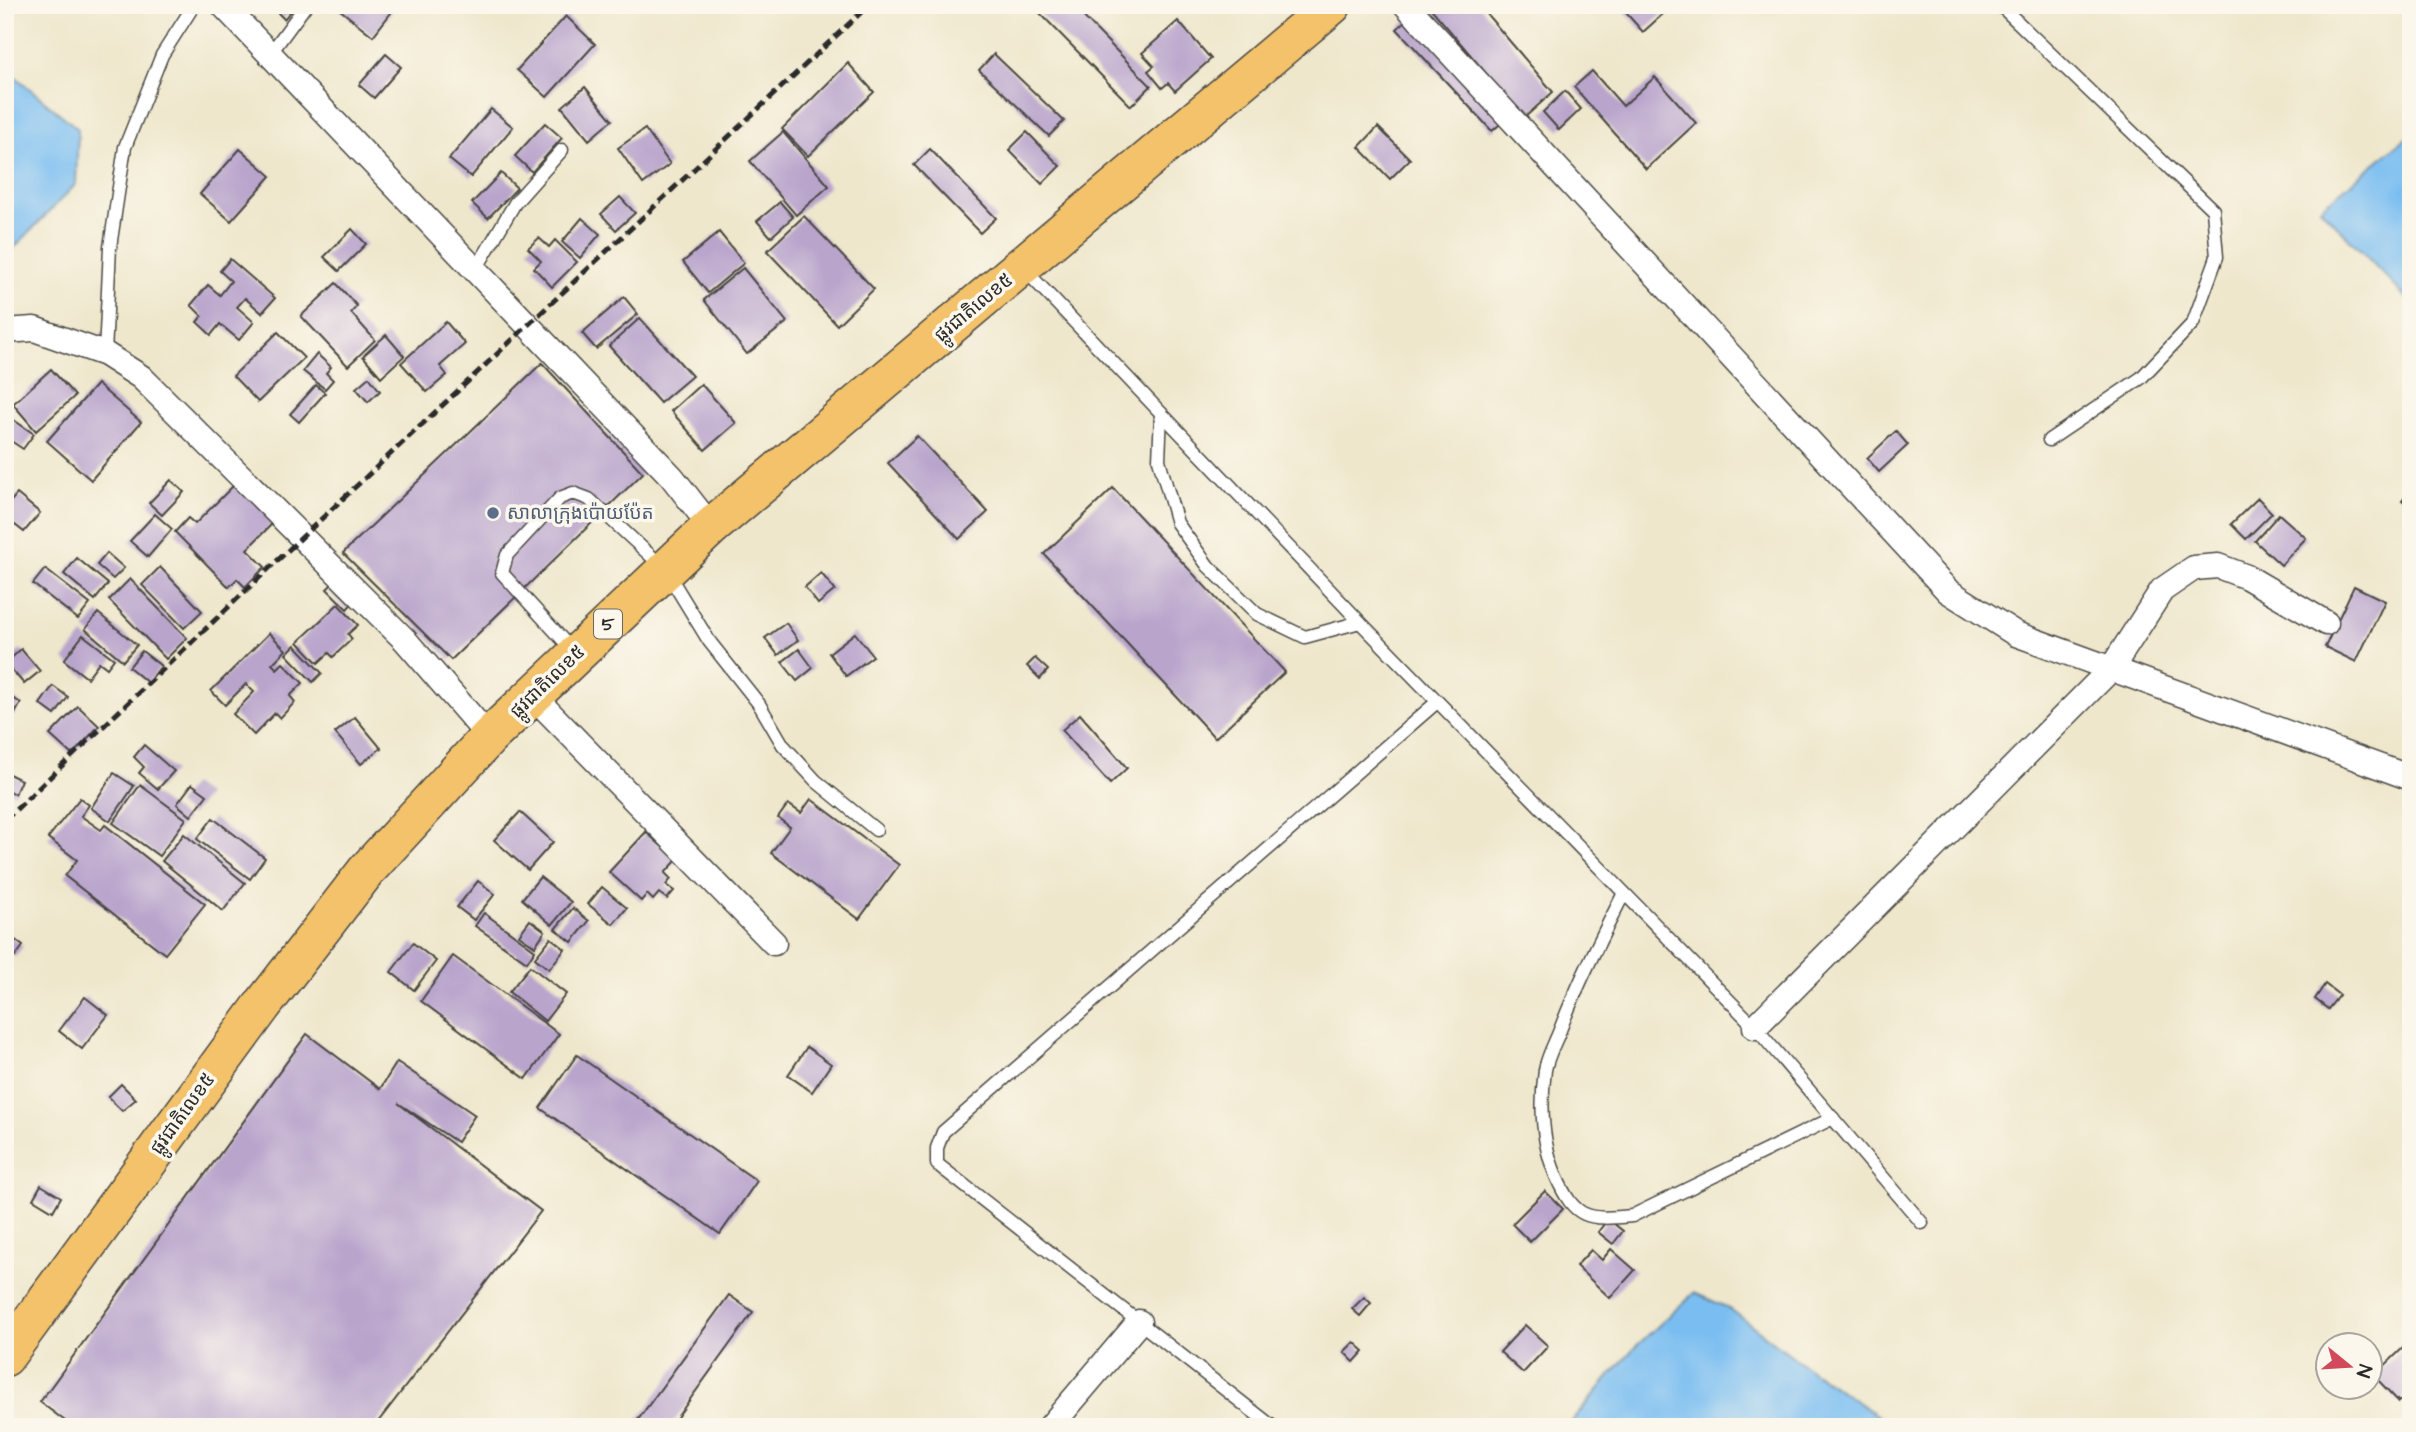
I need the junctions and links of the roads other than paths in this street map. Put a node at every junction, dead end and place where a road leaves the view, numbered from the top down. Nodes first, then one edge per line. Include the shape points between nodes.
1 (194, 5) edge
2 (223, 5) edge
3 (306, 5) edge
4 (1332, 5) edge
5 (1406, 5) edge
6 (2000, 5) edge
7 (270, 54) junction
8 (562, 149) dead end
9 (1022, 267) junction
10 (475, 271) junction
11 (5, 331) edge
12 (105, 354) junction
13 (1161, 413) junction
14 (2049, 440) dead end
15 (711, 527) junction
16 (665, 569) junction
17 (1360, 622) junction
18 (2326, 623) dead end
19 (576, 655) junction
20 (2111, 669) junction
21 (533, 696) junction
22 (1437, 702) junction
23 (489, 737) junction
24 (2411, 778) edge
25 (876, 830) dead end
26 (1624, 893) junction
27 (774, 943) dead end
28 (1755, 1027) junction
29 (1833, 1118) junction
30 (1922, 1223) dead end
31 (1139, 1322) junction
32 (5, 1357) edge
33 (1050, 1427) edge
34 (1273, 1427) edge

1 - 12 lane via 162,55 125,147 110,247
2 - 7 street
3 - 7 lane
4 - 9 highway, ផ្លូវជាតិលេខ៥ / 5
5 - 20 street via 1948,592 2016,634
6 - 14 lane via 2213,210 2217,257 2193,323 2141,378
7 - 10 street
8 - 10 lane via 515,203
9 - 13 lane
9 - 15 highway, ផ្លូវជាតិលេខ៥ / 5
10 - 15 street via 673,477
11 - 12 street via 34,329
12 - 23 street via 141,377 405,640
13 - 17 lane
13 - 17 lane via 1159,460 1177,523 1208,566 1257,614 1305,637
15 - 16 highway, ផ្លូវជាតិលេខ៥ / 5
16 - 19 highway, ផ្លូវជាតិលេខ៥ / 5
16 - 19 lane via 589,499 573,493 560,498 507,555 502,573
16 - 25 lane via 709,641 759,704 783,745 816,781
17 - 22 lane
18 - 20 street via 2247,577 2218,566 2193,568 2162,590
19 - 21 highway, ផ្លូវជាតិលេខ៥ / 5
20 - 24 street
20 - 28 street
21 - 23 highway, ផ្លូវជាតិលេខ៥ / 5
21 - 27 street
22 - 26 lane
22 - 31 lane via 943,1132 937,1164
23 - 32 highway, ផ្លូវជាតិលេខ៥ / 5 via 367,870
26 - 28 lane
26 - 29 lane via 1573,996 1546,1068 1542,1111 1549,1159 1576,1209 1597,1219 1632,1216
28 - 29 lane
29 - 30 lane
31 - 33 street
31 - 34 lane

